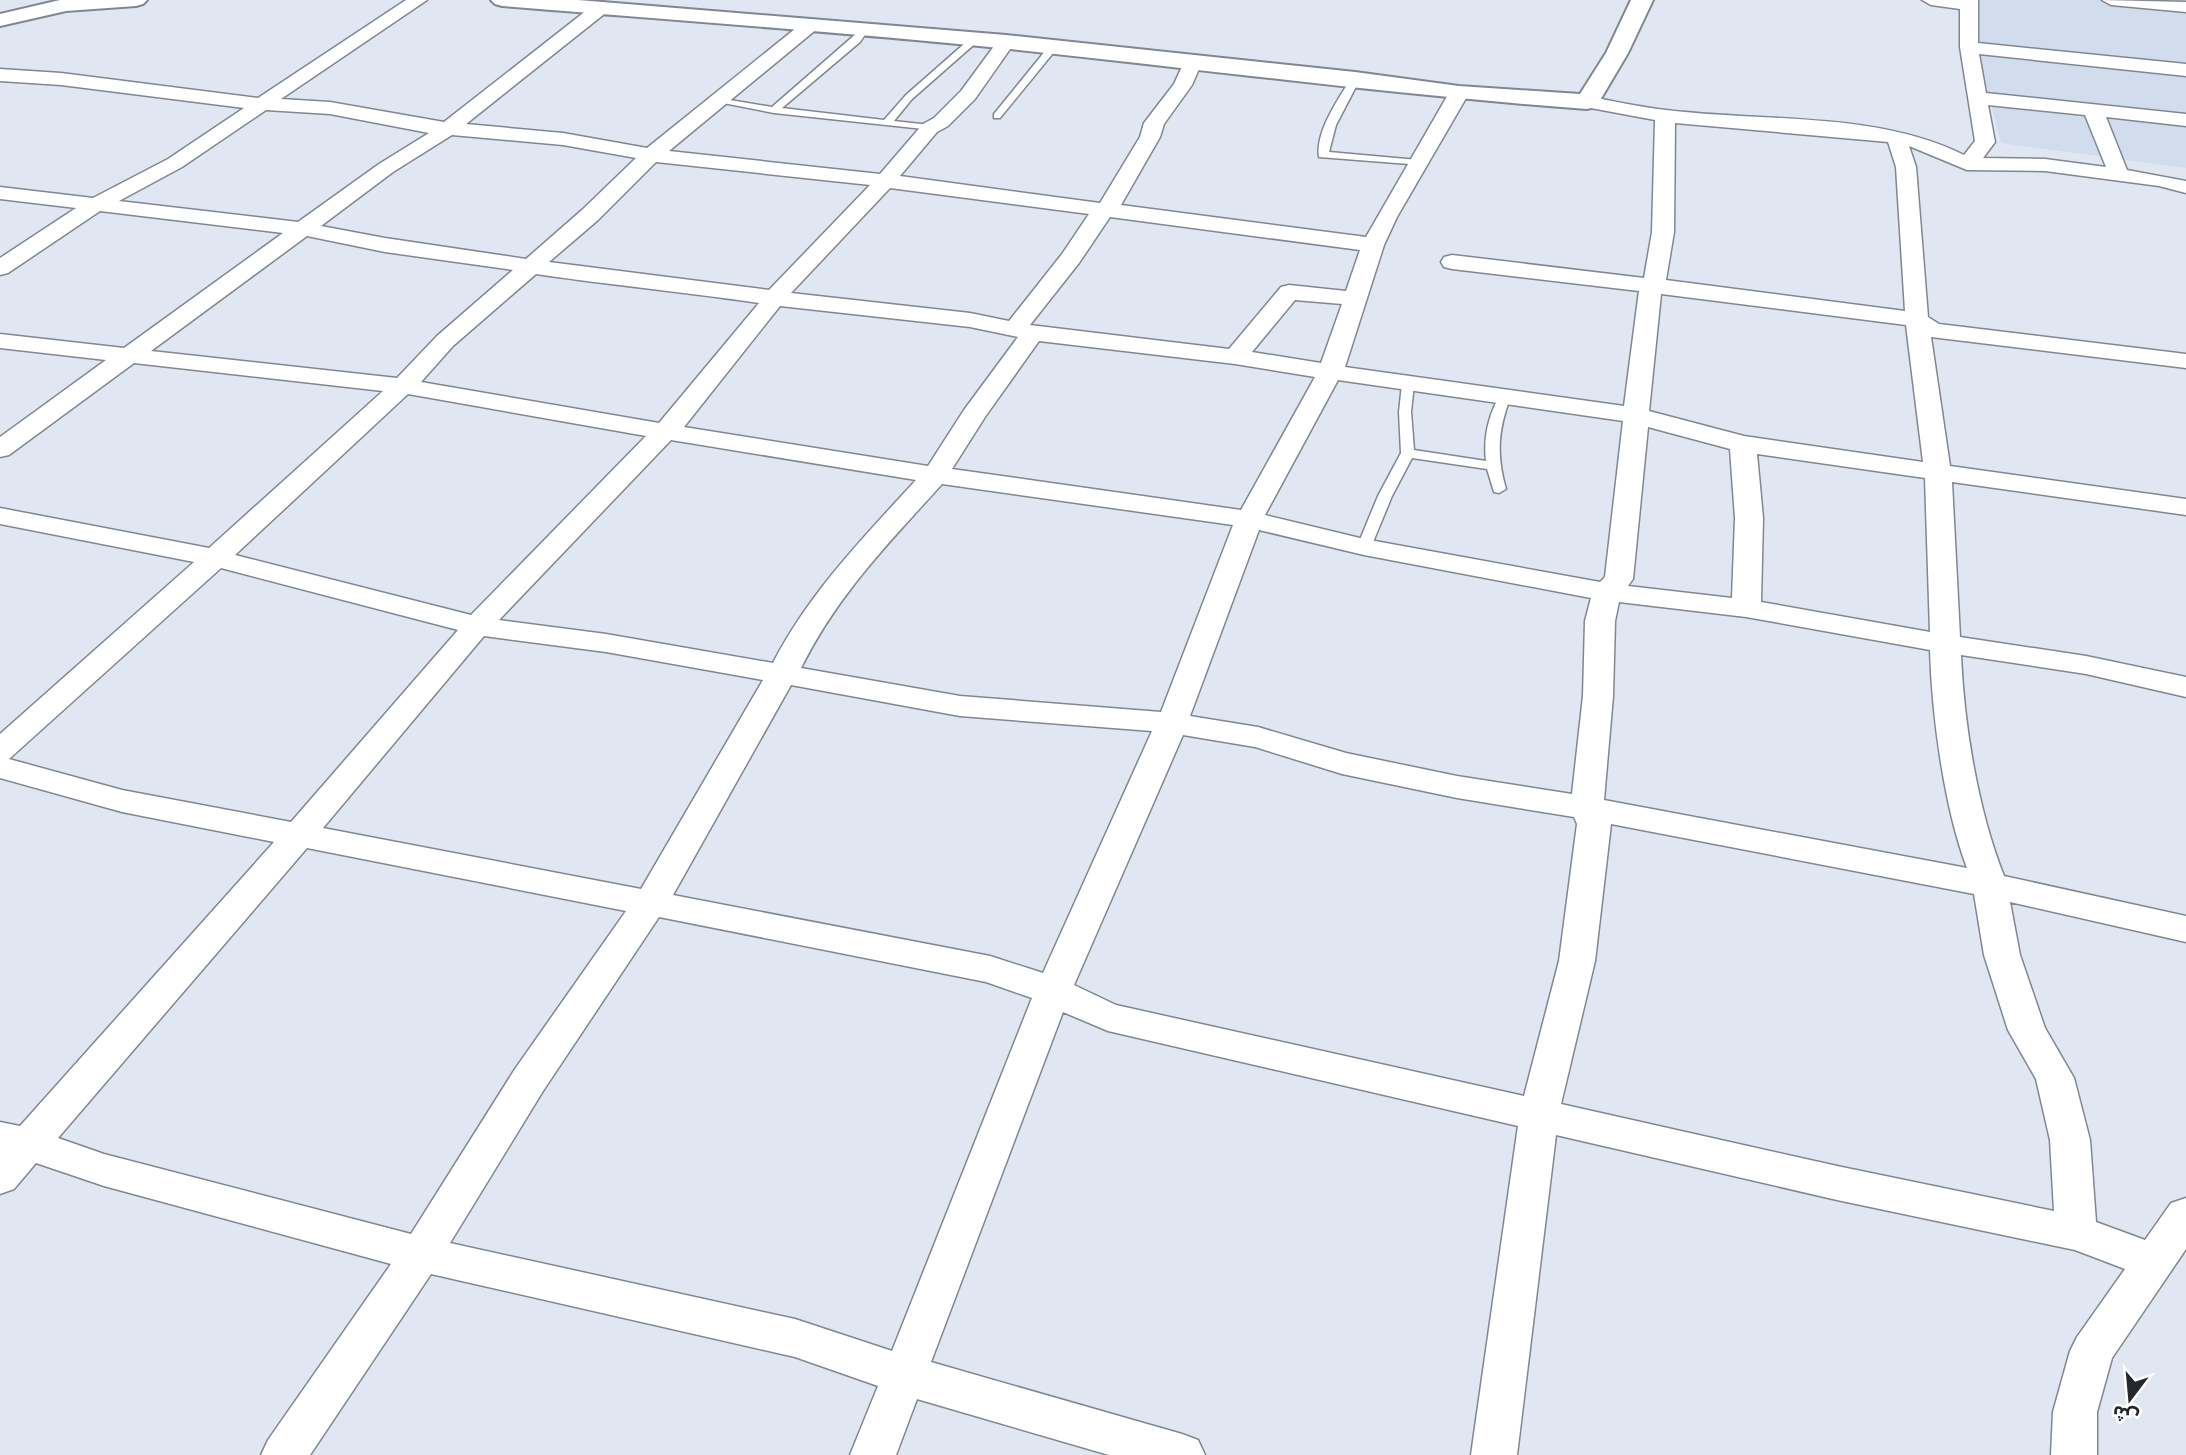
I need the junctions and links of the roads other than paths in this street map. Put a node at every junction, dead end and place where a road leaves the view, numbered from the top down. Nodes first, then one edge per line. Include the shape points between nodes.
1 (136, 0) edge
2 (418, 0) edge
3 (502, 0) edge
4 (1642, 0) edge
5 (1931, 0) edge
6 (2111, 0) edge
7 (1969, 2) edge
8 (2186, 7) edge
9 (602, 8) junction
10 (0, 20) edge
11 (812, 24) junction
12 (865, 29) junction
13 (975, 39) junction
14 (1006, 41) junction
15 (1053, 47) junction
16 (1969, 47) junction
17 (1193, 62) junction
18 (2186, 69) edge
19 (0, 75) edge
20 (1355, 79) junction
21 (1459, 93) junction
22 (1976, 98) junction
23 (718, 101) junction
24 (1587, 102) junction
25 (262, 104) junction
26 (774, 110) junction
27 (2092, 110) junction
28 (998, 116) dead end
29 (1665, 116) junction
30 (2186, 120) edge
31 (887, 123) junction
32 (930, 128) junction
33 (448, 129) junction
34 (1896, 137) junction
35 (1985, 142) junction
36 (651, 155) junction
37 (2111, 155) junction
38 (2161, 160) dead end
39 (1418, 163) junction
40 (1967, 164) junction
41 (2119, 174) junction
42 (884, 183) junction
43 (2186, 187) edge
44 (0, 192) edge
45 (95, 205) junction
46 (1106, 211) junction
47 (306, 229) junction
48 (1373, 245) junction
49 (1452, 262) dead end
50 (533, 266) junction
51 (0, 268) edge
52 (1654, 284) junction
53 (774, 298) junction
54 (1355, 299) junction
55 (1917, 320) junction
56 (1024, 331) junction
57 (0, 341) edge
58 (132, 355) junction
59 (1235, 357) junction
60 (2186, 361) edge
61 (1331, 371) junction
62 (1408, 384) junction
63 (403, 386) junction
64 (1505, 396) junction
65 (1637, 416) junction
66 (662, 433) junction
67 (1743, 444) junction
68 (0, 449) edge
69 (1408, 453) junction
70 (1492, 466) junction
71 (1938, 473) junction
72 (934, 476) junction
73 (1499, 489) dead end
74 (2186, 508) edge
75 (0, 516) edge
76 (1249, 519) junction
77 (1364, 547) junction
78 (215, 558) junction
79 (1607, 592) junction
80 (1746, 608) junction
81 (477, 626) junction
82 (1947, 644) junction
83 (783, 673) junction
84 (2186, 687) edge
85 (1172, 723) junction
86 (0, 751) edge
87 (0, 767) edge
88 (1587, 808) junction
89 (300, 834) junction
90 (1990, 885) junction
91 (652, 901) junction
92 (2186, 929) edge
93 (1053, 991) junction
94 (1539, 1114) junction
95 (14, 1141) edge
96 (0, 1177) edge
97 (2186, 1215) edge
98 (2076, 1233) junction
99 (421, 1254) junction
100 (2154, 1261) junction
101 (905, 1375) junction
102 (284, 1455) edge
103 (873, 1455) edge
104 (1182, 1455) edge
105 (1494, 1455) edge
106 (2074, 1455) edge

1 - 10 street via 66,5
2 - 25 street
3 - 9 street
4 - 24 street via 1618,53
5 - 7 street
6 - 8 street
7 - 16 street
9 - 11 street
9 - 33 street
11 - 12 street
11 - 23 street
12 - 13 street
12 - 26 lane
13 - 14 street
13 - 31 lane via 909,97
14 - 15 street
14 - 32 street via 968,95
15 - 17 street
15 - 28 lane
16 - 18 street
16 - 22 street
17 - 20 street
17 - 46 street
19 - 25 street
20 - 21 street
20 - 39 lane via 1329,130 1323,155
21 - 24 street
21 - 39 street
22 - 27 street
22 - 35 street
23 - 26 lane
23 - 36 street
24 - 29 street
25 - 33 street via 330,108
25 - 45 street via 175,163
26 - 31 lane
27 - 30 street
27 - 37 street
29 - 34 street
29 - 52 street via 1665,203
31 - 32 lane
32 - 42 street
33 - 36 street via 563,139
33 - 47 street via 386,168
34 - 40 street via 1929,145
34 - 55 street via 1906,167
35 - 37 street
35 - 40 street
36 - 42 street
36 - 50 street
37 - 38 street
37 - 41 street
39 - 48 street
40 - 41 street via 2045,165
41 - 43 street
42 - 46 street
42 - 53 street
44 - 45 street
45 - 47 street
45 - 51 street
46 - 48 street
46 - 56 street via 1098,216
47 - 50 street
47 - 58 street
48 - 54 street
49 - 52 street
50 - 53 street
50 - 63 street via 445,341
52 - 55 street
52 - 65 street via 1648,298
53 - 56 street via 970,320
53 - 66 street
54 - 59 street via 1289,292
54 - 61 street
55 - 60 street via 1933,330
55 - 71 street
56 - 59 street
56 - 72 street
57 - 58 street
58 - 63 street
58 - 68 street
59 - 61 street
61 - 62 street
61 - 76 street
62 - 64 street
62 - 69 lane
63 - 66 street
63 - 78 street
64 - 65 street
64 - 70 lane via 1490,438
65 - 67 street
65 - 79 street via 1619,579
66 - 72 street
66 - 81 street
67 - 71 street
67 - 80 street via 1749,518
69 - 70 lane
69 - 77 lane
70 - 73 lane
71 - 74 street
71 - 82 street
72 - 76 street
72 - 83 street via 847,572 807,626
75 - 78 street
76 - 77 street
76 - 85 street
77 - 79 street
78 - 81 street
78 - 86 street
79 - 80 street
79 - 88 street via 1600,621
80 - 82 street
81 - 83 street
81 - 89 street
82 - 84 street via 2086,665
82 - 90 street via 1947,689 1971,835
83 - 85 street via 960,706
83 - 91 street
85 - 88 street via 1258,737 1342,763 1457,787
85 - 93 street
87 - 89 street via 122,801
88 - 90 street
88 - 94 street via 1594,824 1577,961
89 - 91 street
89 - 95 street
90 - 92 street
90 - 98 street via 2002,955 2027,1030 2055,1079 2070,1140
91 - 93 street via 990,969
91 - 99 street via 529,1080
93 - 94 street via 1108,1017
93 - 101 street
94 - 98 street
94 - 105 street
95 - 96 street
95 - 99 street via 104,1170
97 - 100 street
98 - 100 street
99 - 101 street via 795,1338
99 - 102 street
100 - 106 street via 2092,1351 2075,1412
101 - 103 street
101 - 104 street

